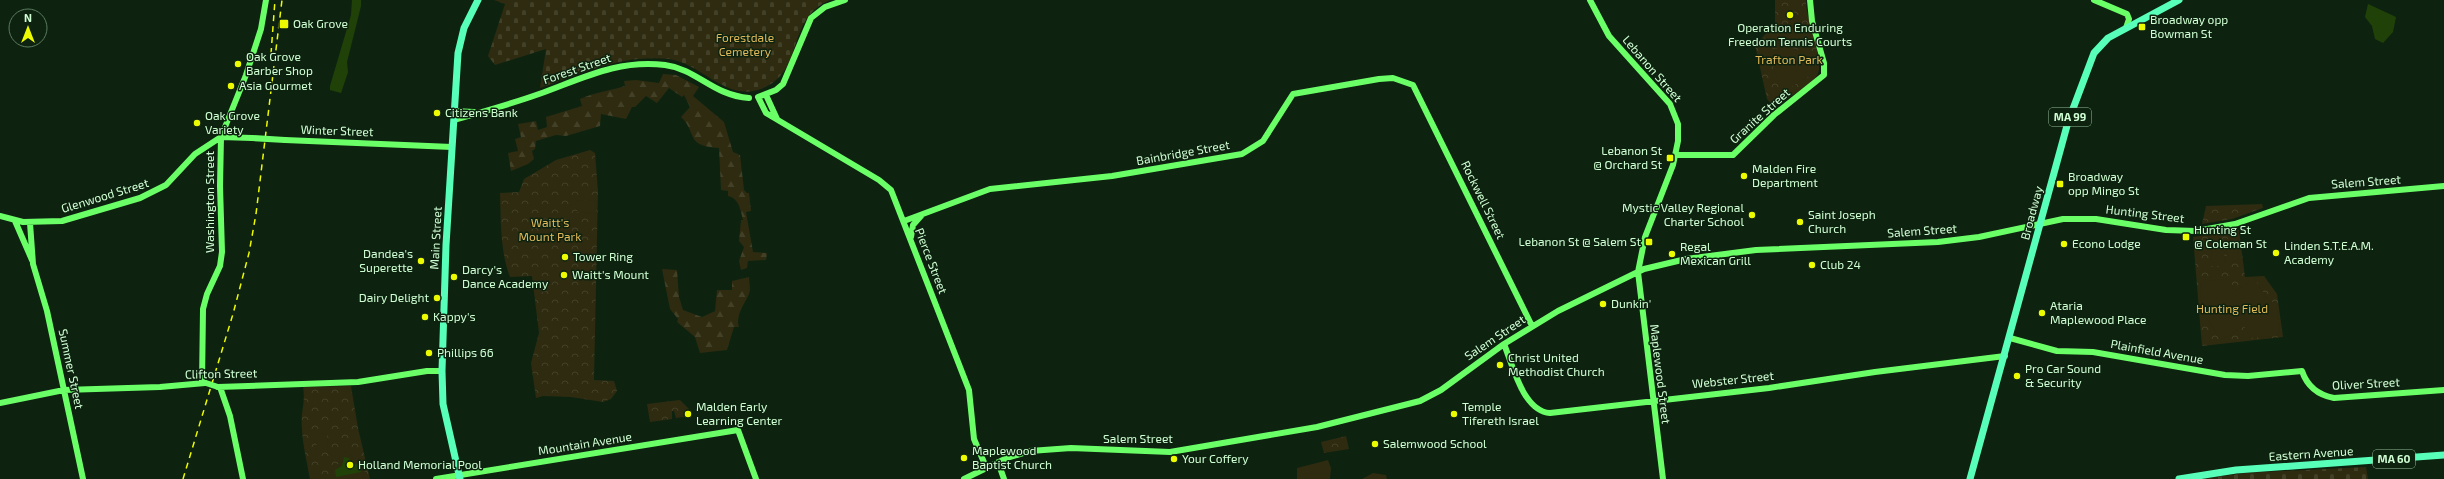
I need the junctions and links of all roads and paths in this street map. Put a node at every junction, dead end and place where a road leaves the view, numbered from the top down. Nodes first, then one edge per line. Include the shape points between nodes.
1 (266, 0) edge
2 (478, 0) edge
3 (845, 0) edge
4 (1590, 0) edge
5 (1810, 0) edge
6 (2094, 0) edge
7 (2179, 0) edge
8 (2126, 28) junction
9 (1414, 85) joint
10 (766, 95) junction
11 (749, 98) dead end
12 (454, 111) junction
13 (480, 112) junction
14 (454, 120) junction
15 (778, 120) junction
16 (221, 137) junction
17 (452, 147) junction
18 (1675, 155) junction
19 (2444, 186) edge
20 (2291, 204) joint
21 (928, 212) junction
22 (0, 216) edge
23 (15, 221) junction
24 (904, 221) junction
25 (2041, 222) junction
26 (30, 223) junction
27 (912, 244) junction
28 (33, 264) junction
29 (1638, 272) junction
30 (1532, 326) junction
31 (2010, 338) junction
32 (1504, 344) junction
33 (2005, 356) junction
34 (442, 371) junction
35 (2302, 371) joint
36 (204, 383) junction
37 (219, 387) junction
38 (64, 390) junction
39 (2444, 390) edge
40 (1653, 400) junction
41 (0, 404) edge
42 (2444, 455) edge
43 (998, 462) junction
44 (986, 467) junction
45 (459, 477) edge
46 (83, 479) edge
47 (243, 479) edge
48 (436, 479) edge
49 (756, 479) edge
50 (964, 479) edge
51 (1004, 479) edge
52 (1663, 479) edge
53 (1970, 479) edge
54 (2179, 479) edge

1 - 16 street, Washington Street via 261,29 246,75
2 - 12 main road, Main Street via 460,39
3 - 10 street via 825,7 811,18 784,81 776,90
4 - 18 street, Lebanon Street via 1609,36 1674,110 1678,129
5 - 18 street, Granite Street via 1812,21 1824,64 1823,78 1774,115 1736,153 1729,156
6 - 8 street via 2126,14 2129,19
7 - 8 main road, Broadway / MA 99
8 - 25 main road, Broadway / MA 99 via 2103,41 2094,53 2068,122
9 - 21 street, Bainbridge Street via 1393,78 1379,78 1295,93 1289,97 1263,141 1238,155 1105,177 990,189
9 - 30 street, Rockwell Street
10 - 15 street
10 - 15 street, Pierce Street via 758,97 766,113
11 - 13 street, Forest Street via 721,92 676,68 633,64 606,69 531,97
12 - 13 street, Forest Street
12 - 14 main road, Main Street
13 - 14 street, Forest Street
14 - 17 main road, Main Street
15 - 24 street, Pierce Street via 888,187
16 - 17 street, Winter Street, bridge
16 - 26 street, Glenwood Street via 195,154 168,183 155,192 76,218
16 - 36 street, Washington Street via 222,252 219,269 203,309
17 - 34 main road, Main Street
18 - 29 street, Lebanon Street via 1645,237
19 - 20 street, Salem Street via 2318,197
20 - 25 street, Hunting Street via 2240,223 2196,231 2166,230 2092,219 2057,219
21 - 24 street, Bainbridge Street
21 - 27 street, Bainbridge Street via 913,225
22 - 23 street, Glenwood Street
23 - 26 street, Glenwood Street
23 - 28 street, Summer Street
24 - 27 street, Pierce Street
25 - 29 street, Salem Street via 1990,235 1938,242 1727,253 1665,263
25 - 31 main road, Broadway / MA 99
26 - 28 street, Summer Street
27 - 44 street, Pierce Street via 969,390 974,439
28 - 38 street, Summer Street via 47,311
29 - 30 street, Salem Street
29 - 40 street, Maplewood Street
30 - 32 street, Salem Street
31 - 33 main road, Broadway / MA 99
31 - 35 street, Plainfield Avenue via 2057,351 2093,352 2229,376
32 - 40 street, Webster Street via 1527,399 1540,411 1555,412
32 - 43 street, Salem Street via 1425,398 1316,427 1170,452 1054,448 1030,451
33 - 40 street, Webster Street via 1769,388
33 - 53 main road, Broadway / MA 99
34 - 37 street, Clifton Street via 427,371 367,382
34 - 45 main road, Main Street via 443,404
35 - 39 street, Oliver Street via 2306,382 2313,389 2334,398
36 - 37 street, Clifton Street, bridge
36 - 38 street, Clifton Street
37 - 47 street via 230,416
38 - 41 street, Clifton Street
38 - 46 street, Summer Street
40 - 52 street, Maplewood Street
42 - 54 main road, Eastern Avenue / MA 60 via 2225,471
43 - 44 street, Salem Street
43 - 51 street
44 - 50 street, Salem Street
45 - 48 street, Mountain Avenue
45 - 49 street, Mountain Avenue via 738,430

